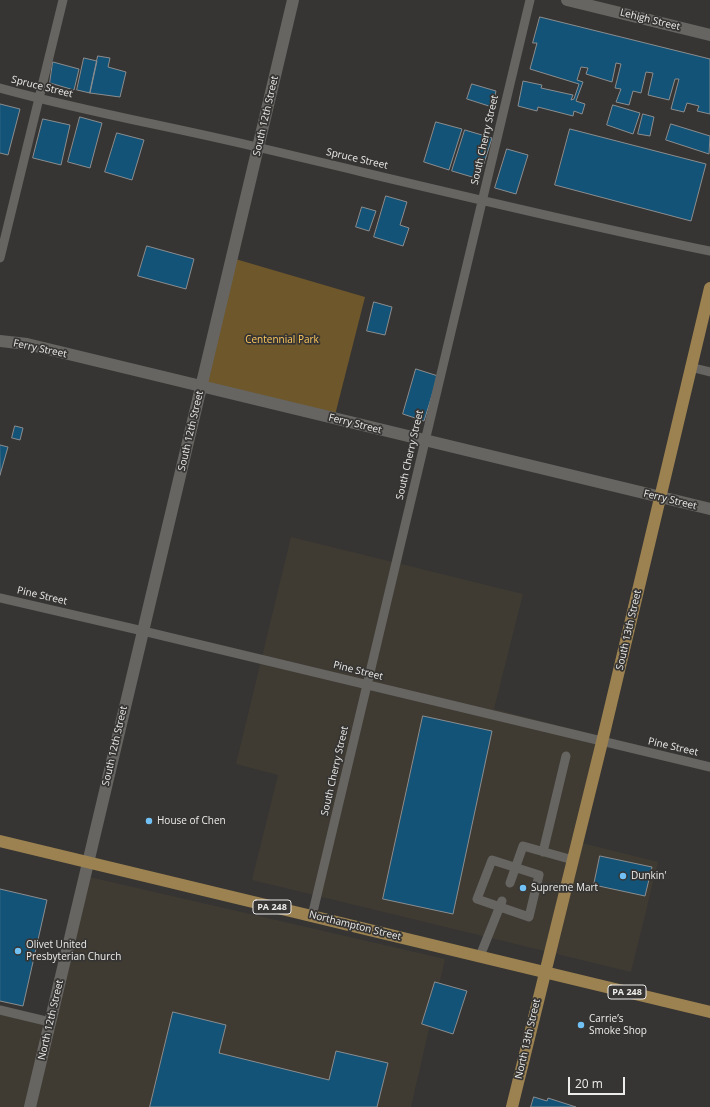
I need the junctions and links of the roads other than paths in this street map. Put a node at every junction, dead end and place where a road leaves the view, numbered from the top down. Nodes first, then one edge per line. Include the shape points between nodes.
1 (63, 0) edge
2 (294, 0) edge
3 (530, 0) edge
4 (567, 0) edge
5 (710, 35) edge
6 (0, 88) edge
7 (39, 99) junction
8 (258, 147) junction
9 (482, 200) junction
10 (710, 251) edge
11 (0, 258) edge
12 (710, 288) edge
13 (0, 341) edge
14 (690, 367) junction
15 (710, 372) edge
16 (201, 386) junction
17 (425, 441) junction
18 (660, 497) junction
19 (710, 509) edge
20 (0, 598) edge
21 (143, 631) junction
22 (367, 684) junction
23 (602, 742) junction
24 (566, 756) dead end
25 (710, 767) edge
26 (0, 841) edge
27 (543, 852) junction
28 (572, 860) junction
29 (88, 862) junction
30 (516, 868) junction
31 (510, 883) dead end
32 (501, 904) junction
33 (312, 916) junction
34 (480, 956) junction
35 (544, 972) junction
36 (0, 1010) edge
37 (710, 1012) edge
38 (50, 1022) junction
39 (30, 1107) edge
40 (512, 1107) edge

1 - 7 lane
2 - 8 street, South 12th Street
3 - 9 lane, South Cherry Street
4 - 5 street, Lehigh Street
6 - 7 lane, Spruce Street
7 - 8 lane, Spruce Street
7 - 11 lane
8 - 9 lane, Spruce Street
8 - 16 street, South 12th Street
9 - 10 lane, Spruce Street
9 - 17 lane, South Cherry Street
12 - 14 main road, South 13th Street
13 - 16 street, Ferry Street via 27,344
14 - 15 lane
14 - 18 main road, South 13th Street
16 - 17 street, Ferry Street
16 - 21 street, South 12th Street
17 - 18 street, Ferry Street
17 - 22 lane, South Cherry Street
18 - 19 street, Ferry Street
18 - 23 main road, South 13th Street
20 - 21 lane, Pine Street
21 - 22 lane, Pine Street
21 - 29 street, South 12th Street
22 - 23 lane, Pine Street
22 - 33 lane, South Cherry Street
23 - 25 lane, Pine Street
23 - 28 main road, South 13th Street
24 - 27 lane
26 - 29 main road, Northampton Street / PA 248
27 - 28 lane
27 - 30 lane via 523,846
28 - 35 main road, South 13th Street
29 - 33 main road, Northampton Street / PA 248
29 - 38 street, North 12th Street
30 - 31 lane
30 - 32 lane via 492,860 477,900
30 - 32 lane via 539,875 529,917
32 - 34 lane
33 - 34 main road, Northampton Street / PA 248
34 - 35 main road, Northampton Street / PA 248
35 - 37 main road, Northampton Street / PA 248
35 - 40 main road, North 13th Street
36 - 38 lane
38 - 39 street, North 12th Street

